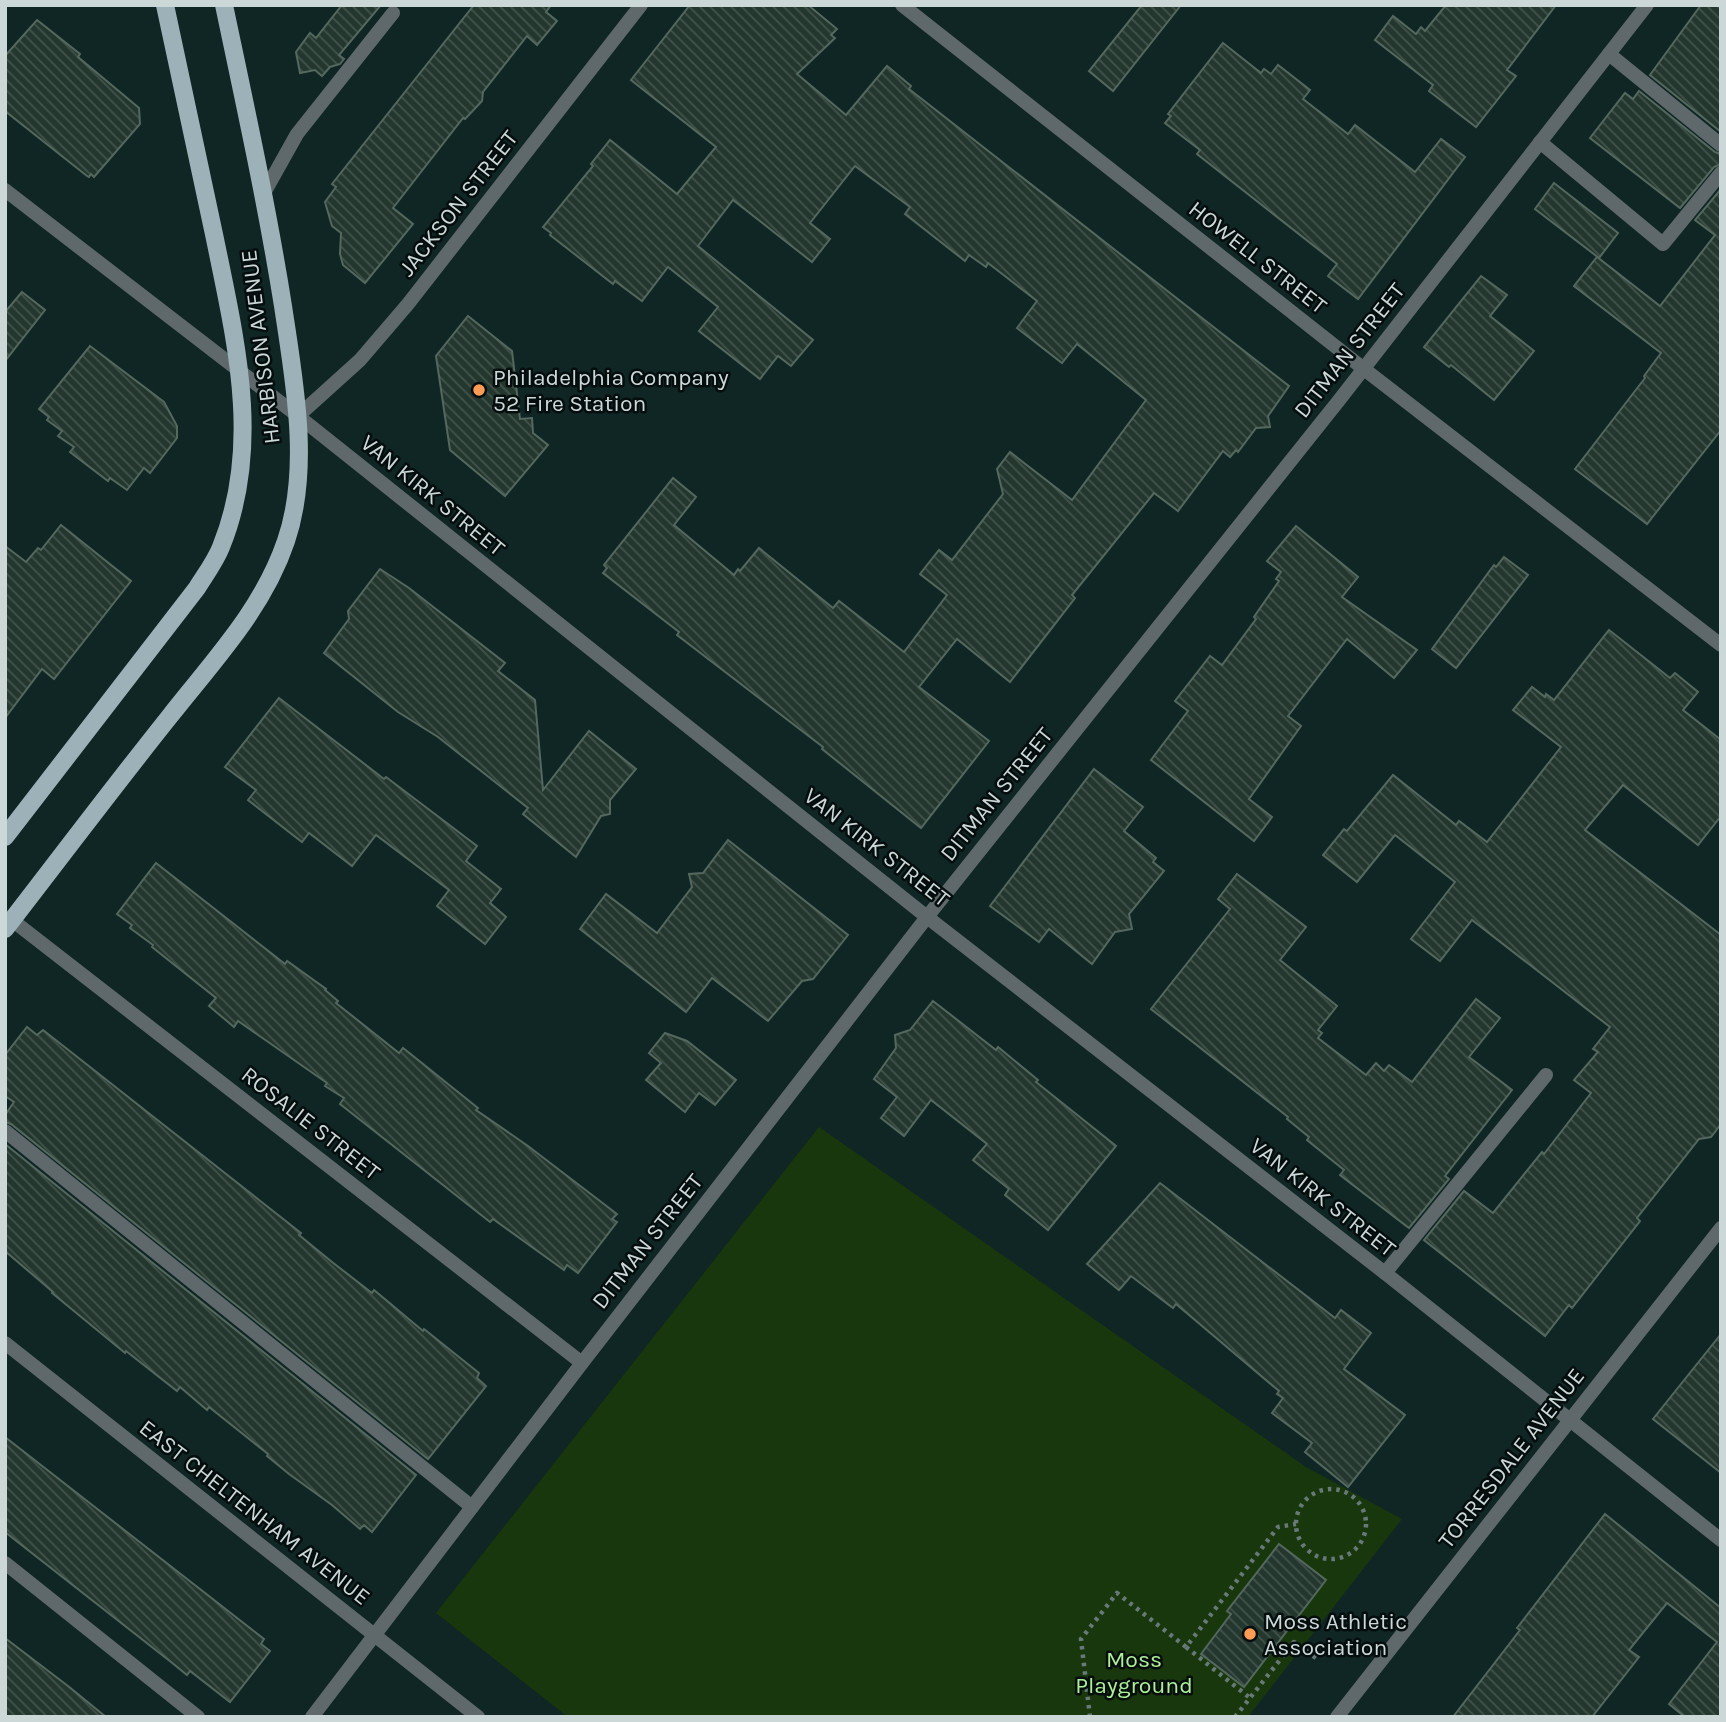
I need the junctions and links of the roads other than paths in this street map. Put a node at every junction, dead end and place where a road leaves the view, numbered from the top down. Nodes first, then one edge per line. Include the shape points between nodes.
1 (165, 5) edge
2 (224, 5) edge
3 (640, 5) edge
4 (902, 5) edge
5 (1647, 5) edge
6 (393, 13) dead end
7 (1609, 54) junction
8 (1540, 142) junction
9 (1721, 145) edge
10 (1721, 173) edge
11 (5, 190) edge
12 (264, 193) junction
13 (1364, 369) junction
14 (241, 372) junction
15 (298, 416) junction
16 (1721, 645) edge
17 (5, 837) edge
18 (927, 917) junction
19 (9, 925) edge
20 (1546, 1075) dead end
21 (5, 1131) edge
22 (1721, 1228) edge
23 (1385, 1273) junction
24 (5, 1343) edge
25 (582, 1363) junction
26 (1569, 1420) junction
27 (472, 1507) junction
28 (1721, 1540) edge
29 (5, 1563) edge
30 (374, 1635) junction
31 (198, 1717) edge
32 (312, 1717) edge
33 (478, 1717) edge
34 (1337, 1717) edge

1 - 14 main road, HARBISON AVENUE
2 - 12 main road, HARBISON AVENUE
3 - 15 street, JACKSON STREET via 408,304 360,360
4 - 13 street, HOWELL STREET
5 - 7 street, DITMAN STREET
6 - 12 street via 297,134
7 - 8 street, DITMAN STREET
7 - 9 street
8 - 10 street via 1663,244
8 - 13 street, DITMAN STREET
11 - 14 street, VAN KIRK STREET
12 - 15 main road, HARBISON AVENUE
13 - 16 street, HOWELL STREET
13 - 18 street, DITMAN STREET
14 - 15 street, VAN KIRK STREET
14 - 17 main road, HARBISON AVENUE via 244,409 239,484 220,550 197,588
15 - 18 street, VAN KIRK STREET
15 - 19 main road, HARBISON AVENUE via 295,506 268,584 247,620
18 - 23 street, VAN KIRK STREET
18 - 25 street, DITMAN STREET
19 - 25 street, ROSALIE STREET
20 - 23 street
21 - 27 street
22 - 26 street, TORRESDALE AVENUE
23 - 26 street, VAN KIRK STREET
24 - 30 street, EAST CHELTENHAM AVENUE
25 - 27 street, DITMAN STREET
26 - 28 street, VAN KIRK STREET
26 - 34 street, TORRESDALE AVENUE
27 - 30 street, DITMAN STREET
29 - 31 street
30 - 32 street, DITMAN STREET
30 - 33 street, EAST CHELTENHAM AVENUE

